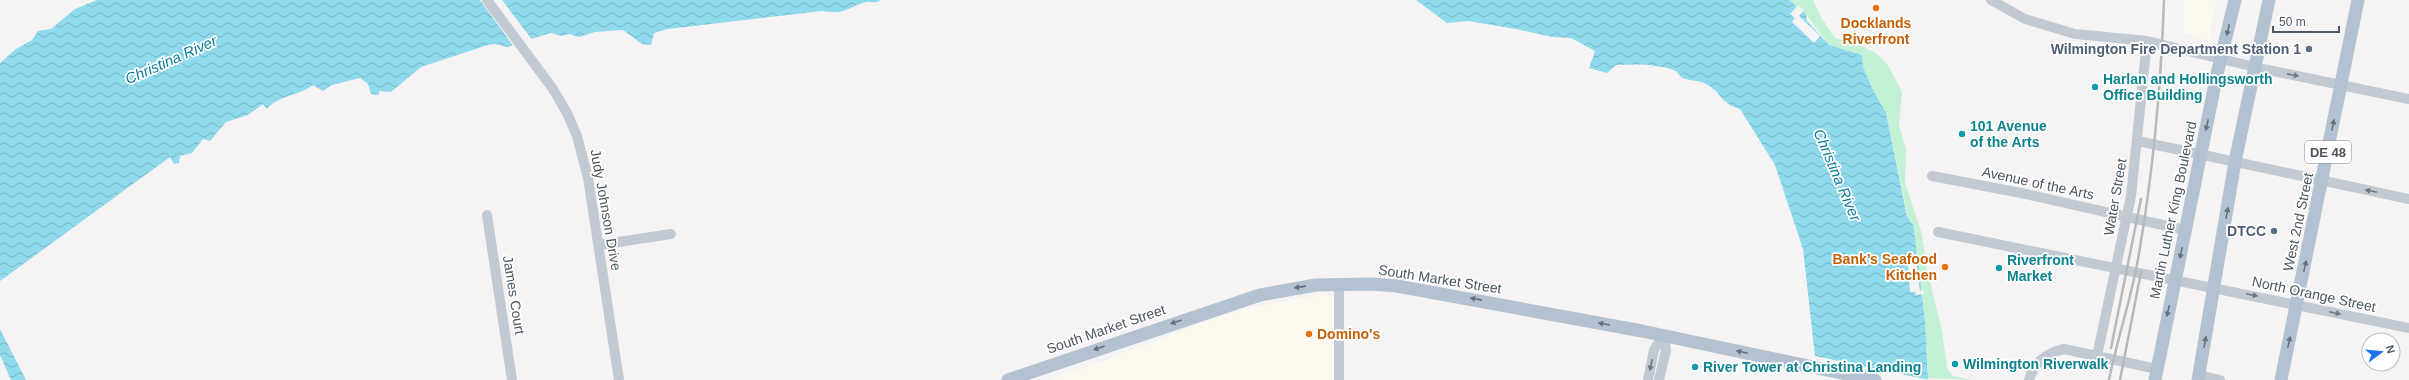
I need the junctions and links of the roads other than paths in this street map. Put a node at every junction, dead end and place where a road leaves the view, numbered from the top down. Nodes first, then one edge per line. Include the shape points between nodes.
1 (487, 0) edge
2 (1991, 0) edge
3 (2235, 0) edge
4 (2268, 0) edge
5 (2358, 0) edge
6 (2148, 41) junction
7 (2222, 59) junction
8 (2255, 67) junction
9 (2341, 85) junction
10 (2409, 99) edge
11 (2138, 141) junction
12 (2201, 155) junction
13 (2235, 162) junction
14 (1932, 176) dead end
15 (2323, 181) junction
16 (2409, 199) edge
17 (487, 214) dead end
18 (2127, 216) junction
19 (2185, 230) junction
20 (1938, 232) dead end
21 (671, 234) dead end
22 (598, 245) junction
23 (2116, 268) junction
24 (2175, 279) junction
25 (1339, 284) junction
26 (2214, 288) junction
27 (2297, 305) junction
28 (2409, 328) edge
29 (1663, 335) junction
30 (2097, 356) junction
31 (2156, 375) edge
32 (2198, 378) edge
33 (512, 380) edge
34 (619, 380) edge
35 (1008, 380) edge
36 (1338, 380) edge
37 (1648, 380) edge
38 (1659, 380) edge
39 (1875, 380) edge
40 (2029, 380) edge
41 (2220, 380) edge
42 (2281, 380) edge

1 - 22 street, Judy Johnson Drive via 558,98 577,136 586,169
2 - 6 street via 2013,13 2057,30 2088,36
3 -> 7 main road, Martin Luther King Boulevard
4 - 8 main road
5 - 9 main road, West 2nd Street / DE 48
6 - 7 street
6 - 11 street, Water Street
7 - 8 street
7 -> 12 main road, Martin Luther King Boulevard
8 -> 9 street
8 - 13 main road
9 - 10 street
15 -> 9 main road, West 2nd Street / DE 48
11 - 12 street
11 - 18 street, Water Street
12 - 13 street
12 - 19 main road, Martin Luther King Boulevard
13 - 15 street
26 -> 13 main road
14 - 18 street, Avenue of the Arts
16 -> 15 street
27 -> 15 main road, West 2nd Street / DE 48
17 - 33 street, James Court
18 - 19 street, Avenue of the Arts
18 - 23 street, Water Street
19 -> 24 main road, Martin Luther King Boulevard
20 - 23 street, North Orange Street
21 - 22 street
22 - 34 street, Judy Johnson Drive
23 - 24 street, North Orange Street
23 - 30 street, Water Street
24 - 26 street, North Orange Street
24 -> 31 main road, Martin Luther King Boulevard
29 -> 25 main road, South Market Street via 1435,291 1377,284
25 -> 35 main road, South Market Street via 1301,286 1260,295
25 - 36 street
26 -> 27 street, North Orange Street
32 -> 26 main road
27 -> 28 street, North Orange Street
42 -> 27 main road, West 2nd Street / DE 48
29 -> 37 street via 1654,350
29 - 38 street via 1666,350
39 -> 29 main road, South Market Street
30 - 31 street
30 - 40 street via 2072,350 2056,351 2041,359
32 - 41 street

